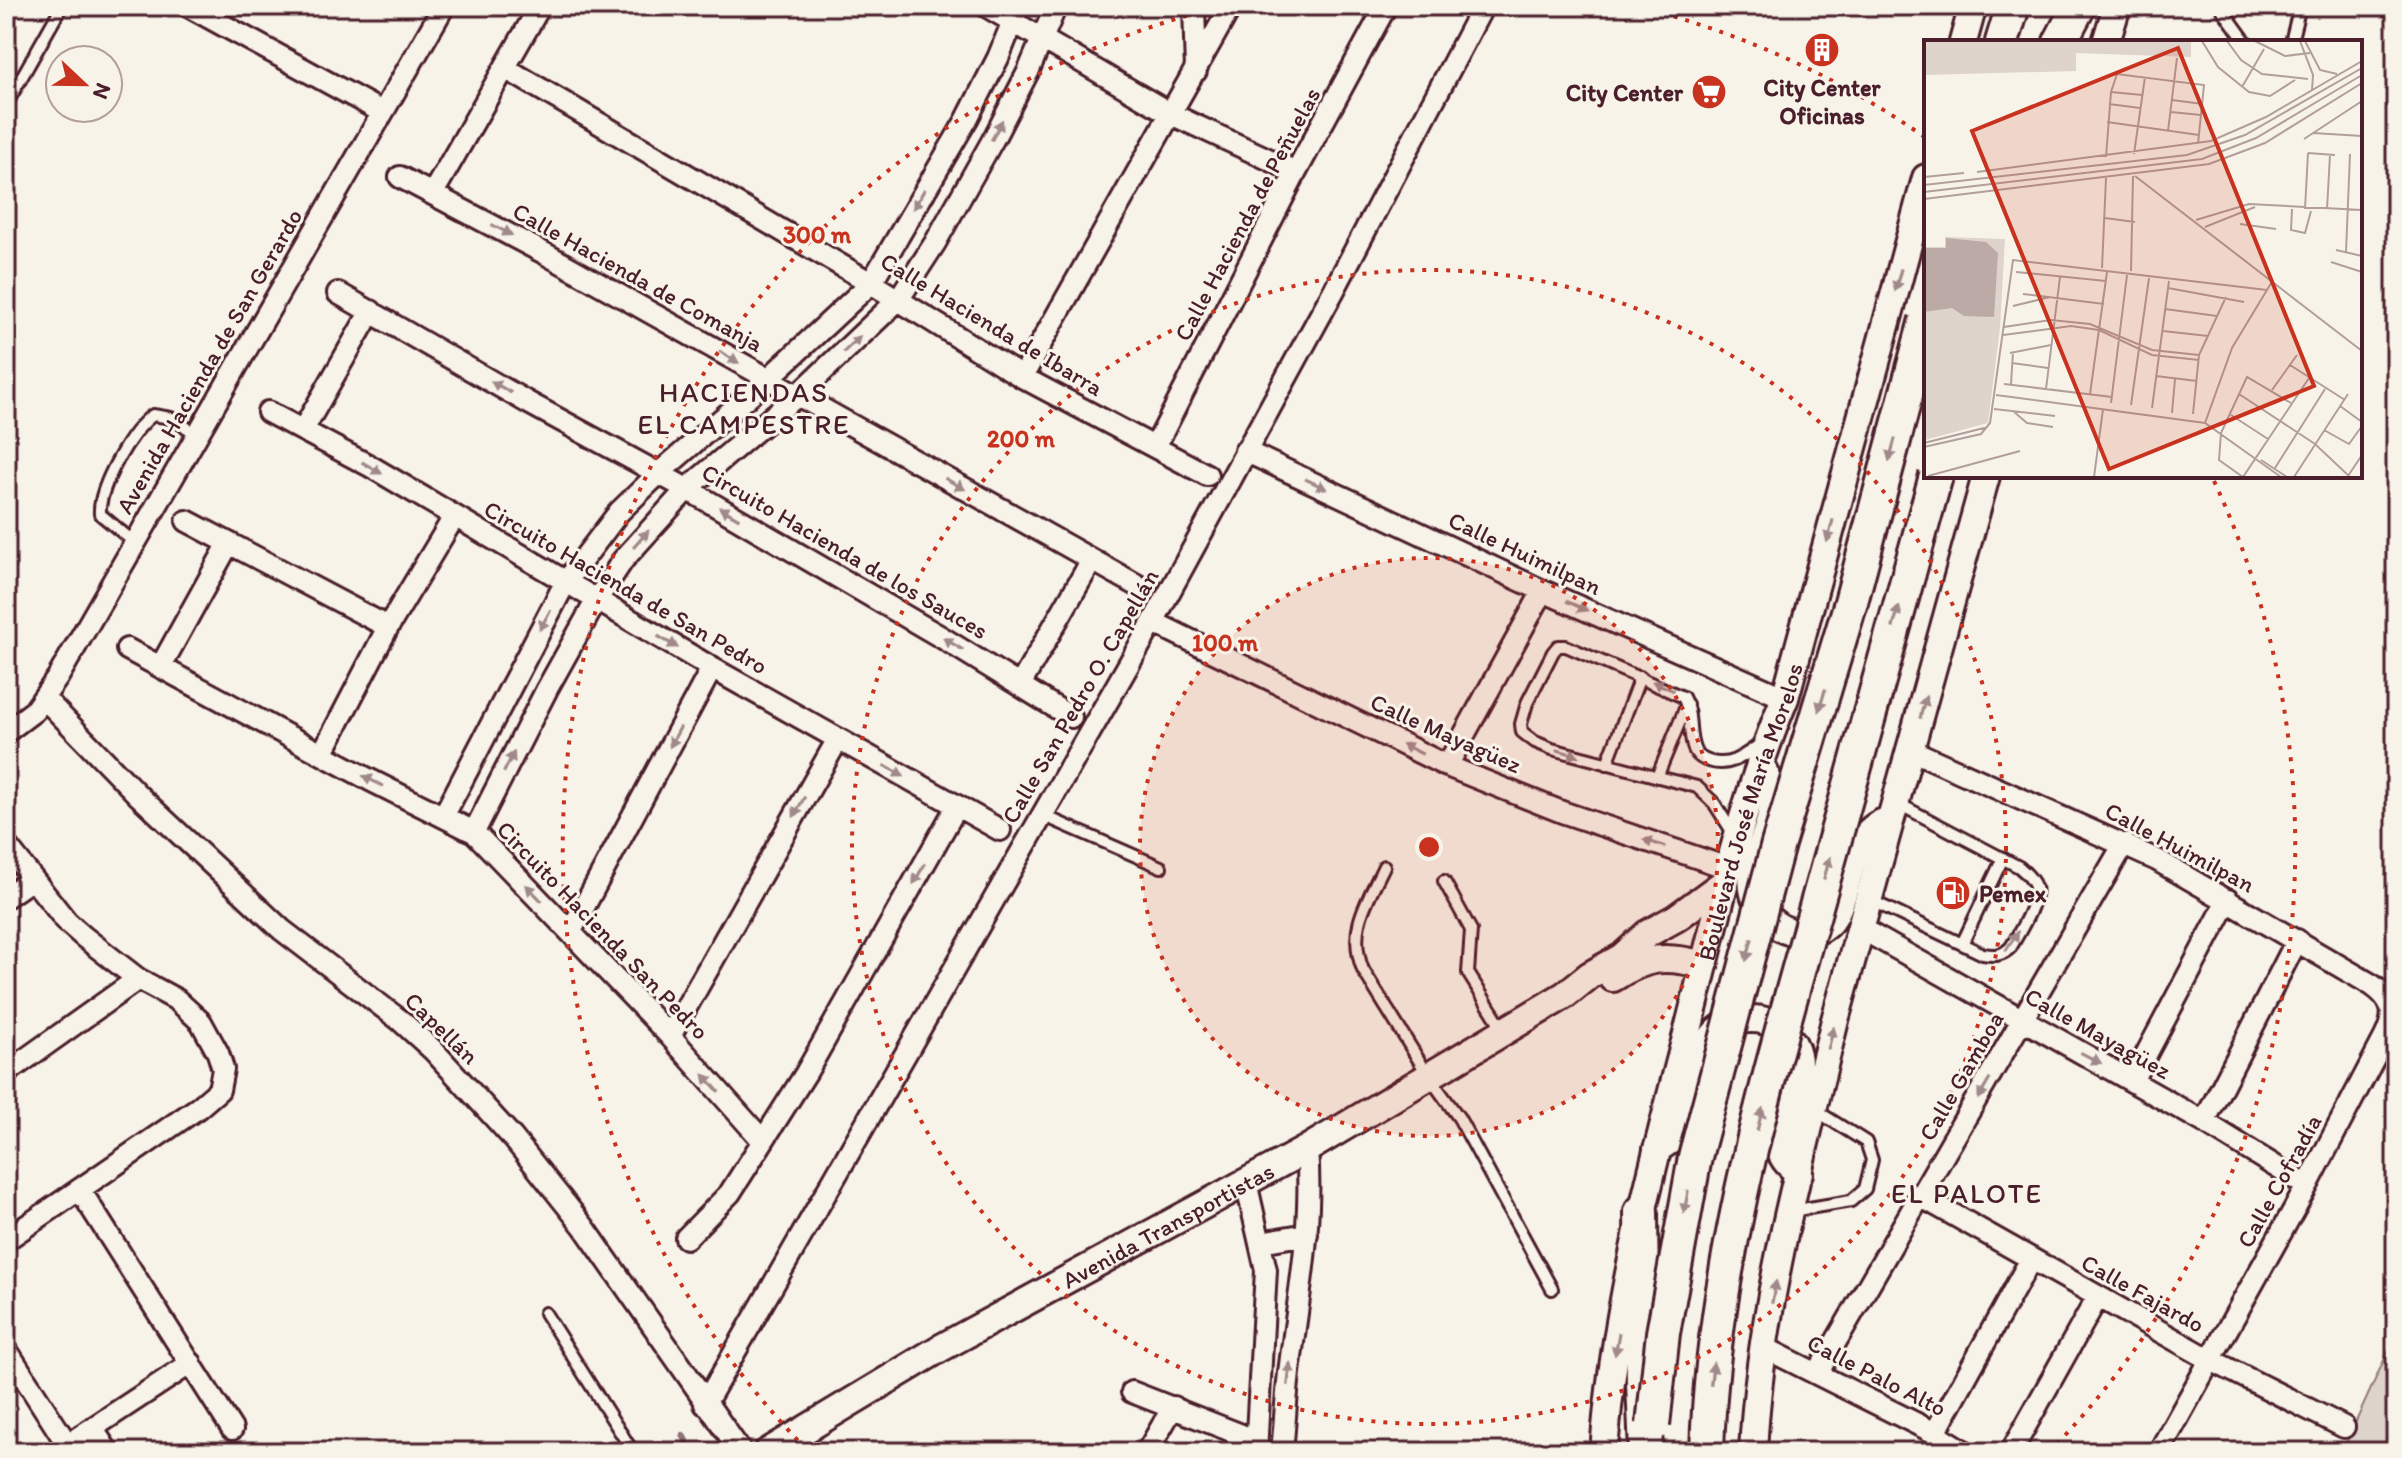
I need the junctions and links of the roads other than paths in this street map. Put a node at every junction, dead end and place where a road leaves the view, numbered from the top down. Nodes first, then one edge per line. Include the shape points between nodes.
1 (62, 6) edge
2 (188, 6) edge
3 (444, 6) edge
4 (540, 6) edge
5 (986, 6) edge
6 (1056, 6) edge
7 (1194, 6) edge
8 (1231, 6) edge
9 (1386, 6) edge
10 (1483, 6) edge
11 (1973, 6) edge
12 (2003, 6) edge
13 (2013, 6) edge
14 (2068, 6) edge
15 (2079, 6) edge
16 (2117, 6) edge
17 (2220, 6) edge
18 (2300, 6) edge
19 (1016, 14) edge
20 (1043, 38) junction
21 (1964, 40) edge
22 (2000, 40) edge
23 (2001, 40) edge
24 (2060, 40) edge
25 (2060, 40) edge
26 (2107, 40) edge
27 (2245, 40) edge
28 (2292, 40) edge
29 (505, 68) junction
30 (1196, 71) junction
31 (6, 105) edge
32 (382, 112) junction
33 (1171, 114) junction
34 (1296, 172) junction
35 (400, 177) dead end
36 (1924, 185) edge
37 (433, 193) junction
38 (871, 283) junction
39 (338, 293) dead end
40 (898, 300) junction
41 (371, 311) junction
42 (1924, 328) edge
43 (1022, 377) junction
44 (767, 380) junction
45 (798, 395) junction
46 (268, 412) dead end
47 (303, 430) junction
48 (197, 434) junction
49 (1155, 447) junction
50 (1245, 451) junction
51 (659, 473) junction
52 (1207, 475) dead end
53 (1935, 478) edge
54 (1985, 478) edge
55 (687, 489) junction
56 (454, 517) junction
57 (187, 521) dead end
58 (135, 543) junction
59 (229, 543) junction
60 (1092, 560) junction
61 (565, 583) junction
62 (1144, 589) dead end
63 (1543, 591) junction
64 (596, 601) junction
65 (1153, 622) junction
66 (388, 627) junction
67 (127, 649) dead end
68 (161, 666) junction
69 (712, 668) junction
70 (1640, 677) junction
71 (1020, 685) junction
72 (44, 698) junction
73 (1785, 698) junction
74 (1687, 704) junction
75 (1071, 717) dead end
76 (13, 727) edge
77 (838, 739) junction
78 (1911, 750) junction
79 (1764, 751) junction
80 (322, 754) junction
81 (1607, 764) junction
82 (1447, 766) junction
83 (1657, 777) junction
84 (957, 806) junction
85 (1893, 812) junction
86 (444, 815) junction
87 (1042, 815) junction
88 (1000, 830) dead end
89 (474, 832) junction
90 (1737, 839) junction
91 (2124, 844) junction
92 (6, 845) edge
93 (2003, 858) junction
94 (1384, 866) dead end
95 (1161, 867) dead end
96 (1727, 875) junction
97 (32, 879) junction
98 (1444, 881) dead end
99 (6, 897) edge
100 (1870, 900) junction
101 (2228, 900) junction
102 (1862, 929) junction
103 (571, 931) junction
104 (2297, 940) junction
105 (1962, 944) junction
106 (1704, 965) junction
107 (138, 979) junction
108 (1565, 995) junction
109 (2022, 1021) junction
110 (2391, 1025) joint
111 (1504, 1030) junction
112 (670, 1036) junction
113 (6, 1073) edge
114 (1428, 1075) junction
115 (2132, 1081) junction
116 (1814, 1109) junction
117 (2204, 1122) junction
118 (763, 1141) junction
119 (1307, 1149) junction
120 (1657, 1149) junction
121 (1799, 1173) junction
122 (1246, 1182) junction
123 (2307, 1186) junction
124 (80, 1190) junction
125 (1922, 1197) junction
126 (1789, 1211) junction
127 (1641, 1212) junction
128 (1307, 1234) junction
129 (686, 1238) dead end
130 (6, 1240) edge
131 (1261, 1242) junction
132 (2031, 1259) junction
133 (1552, 1289) dead end
134 (2097, 1298) junction
135 (545, 1313) dead end
136 (1763, 1347) junction
137 (6, 1349) edge
138 (2209, 1359) junction
139 (191, 1363) junction
140 (1817, 1374) junction
141 (1132, 1392) dead end
142 (705, 1404) junction
143 (1173, 1407) junction
144 (2344, 1427) dead end
145 (92, 1428) junction
146 (232, 1429) dead end
147 (1935, 1433) junction
148 (1651, 1443) edge
149 (1256, 1446) edge
150 (62, 1448) edge
151 (780, 1449) edge
152 (108, 1452) edge
153 (633, 1452) edge
154 (741, 1452) edge
155 (1147, 1452) edge
156 (1282, 1452) edge
157 (1604, 1452) edge
158 (1707, 1452) edge
159 (1753, 1452) edge
160 (1966, 1452) edge
161 (2011, 1452) edge
162 (2159, 1452) edge

1 - 31 lane
2 - 32 street
3 - 32 street, Avenida Hacienda de San Gerardo
4 - 29 street
5 - 19 street
6 - 20 street
7 - 30 street
8 - 30 street
9 - 34 street, Calle Hacienda de Peñuelas
10 - 50 street, Calle San Pedro O. Capellán
11 - 21 street
12 - 22 main road
13 - 23 main road
14 - 24 main road
15 - 25 main road
16 - 26 street
17 - 27 lane
18 - 28 lane
19 - 20 street
19 -> 38 street via 967,119
20 - 33 street
40 -> 20 street via 995,136
29 - 37 street
29 - 38 street, Calle Hacienda de Ibarra
30 - 33 street
32 - 48 street, Avenida Hacienda de San Gerardo
33 - 34 street
33 - 43 street
34 - 49 street, Calle Hacienda de Peñuelas
35 - 37 street, Calle Hacienda de Comanja
36 -> 73 street, Boulevard José María Morelos
37 -> 44 street, Calle Hacienda de Comanja
38 - 40 street, Calle Hacienda de Ibarra
38 - 44 street
39 - 41 street, Circuito Hacienda de los Sauces
40 - 43 street, Calle Hacienda de Ibarra
45 -> 40 street
41 - 47 street
51 -> 41 street, Circuito Hacienda de los Sauces
42 -> 148 main road, Boulevard José María Morelos, bridge via 1699,1142 1665,1319
43 - 49 street, Calle Hacienda de Ibarra
44 - 45 street, Calle Hacienda de Comanja
44 - 51 street
45 - 55 street
45 -> 60 street, Calle Hacienda de Comanja
46 - 47 street, Circuito Hacienda de San Pedro
47 -> 56 street, Circuito Hacienda de San Pedro
48 - 58 street, Avenida Hacienda de San Gerardo
48 - 58 lane via 171,418 153,415 124,452 102,495 100,514
49 - 52 street, Calle Hacienda de Ibarra
50 -> 63 street, Calle Huimilpan
50 - 65 street, Calle San Pedro O. Capellán
51 - 55 street, Circuito Hacienda de los Sauces
51 - 61 street via 619,512
158 -> 53 main road, bridge via 1727,1253 1780,1034
78 -> 54 street
64 -> 55 street via 623,560
71 -> 55 street, Circuito Hacienda de los Sauces
56 - 61 street, Circuito Hacienda de San Pedro
56 - 66 street
57 - 59 street
58 - 72 street, Avenida Hacienda de San Gerardo
59 - 66 street
59 - 68 street
60 - 62 street, Calle Hacienda de Comanja
60 - 71 street
61 - 64 street, Circuito Hacienda de San Pedro
61 -> 86 street
63 -> 73 street, Calle Huimilpan
63 - 82 street
64 -> 69 street, Circuito Hacienda de San Pedro
89 -> 64 street
82 -> 65 street, Calle Mayagüez
65 - 87 street, Calle San Pedro O. Capellán
66 - 80 street
67 - 68 street, Circuito Hacienda San Pedro
68 - 80 street, Circuito Hacienda San Pedro
69 - 77 street, Circuito Hacienda de San Pedro
69 -> 103 street
74 -> 70 lane via 1675,691
70 - 81 lane
70 -> 81 lane via 1572,647 1558,646 1527,703 1521,724 1526,737
71 - 75 street, Circuito Hacienda de los Sauces
72 - 76 street, Avenida Hacienda de San Gerardo
72 - 142 street, Capellán via 282,930 433,1050 584,1227
73 - 79 street, Boulevard José María Morelos
74 - 79 lane via 1693,746 1702,759 1720,763
74 - 83 lane
77 -> 84 street, Circuito Hacienda de San Pedro
77 -> 112 street
78 - 85 street
78 - 91 street, Calle Huimilpan
79 - 85 street via 1773,804 1752,876 1756,904 1774,925 1789,932 1814,932 1828,921 1841,902 1865,833
79 - 90 street, Boulevard José María Morelos
86 -> 80 street, Circuito Hacienda San Pedro
81 - 83 lane
96 -> 82 street, Calle Mayagüez
83 - 90 lane via 1685,782 1705,793
84 - 88 street, Circuito Hacienda de San Pedro
84 -> 118 street
85 - 93 lane
85 - 100 street
86 - 89 street, Circuito Hacienda San Pedro
87 - 95 lane
87 - 142 street, Calle San Pedro O. Capellán
103 -> 89 street, Circuito Hacienda San Pedro
90 - 96 street, Boulevard José María Morelos
91 - 101 street, Calle Huimilpan
91 - 109 street, Calle Gamboa
92 - 97 street
93 - 105 lane
105 -> 93 lane via 1983,954 2004,953 2036,897 2035,887 2019,867
94 - 114 lane via 1359,920 1357,954
96 - 106 street, Boulevard José María Morelos
96 - 108 street, Avenida Transportistas via 1676,918
97 - 99 street
97 - 107 street via 76,930
98 - 111 lane via 1471,930 1468,973
100 - 102 street
100 - 105 lane
101 - 104 street, Calle Huimilpan
101 - 115 street
102 - 109 street, Calle Mayagüez
116 -> 102 street
103 - 112 street, Circuito Hacienda San Pedro
104 - 110 street, Calle Huimilpan via 2383,993 2391,1002
104 - 117 street
106 - 108 street, Avenida Transportistas via 1674,957 1643,961
106 - 120 street, Boulevard José María Morelos
107 - 113 street
107 - 124 street via 177,1000 201,1022 223,1069 219,1090
108 - 111 street, Avenida Transportistas
109 -> 115 street, Calle Mayagüez
109 -> 125 street, Calle Gamboa
110 - 123 street, Calle Cofradía
111 - 114 street, Avenida Transportistas
118 -> 112 street, Circuito Hacienda San Pedro
114 - 119 street, Avenida Transportistas
114 - 133 lane via 1459,1118
115 - 117 street, Calle Mayagüez
116 - 121 street
116 - 126 lane via 1866,1142 1872,1160 1865,1189 1851,1201
117 - 123 street, Calle Mayagüez
118 - 129 street via 730,1193
119 - 122 street, Avenida Transportistas
119 - 128 street
120 - 121 street via 1683,1127 1704,1050 1732,1024 1764,1019 1798,1049 1799,1066 1779,1146
120 - 127 street, Boulevard José María Morelos
121 - 126 street
122 - 131 street
122 - 151 street, Avenida Transportistas via 939,1349
123 - 138 street, Calle Cofradía
124 - 130 street
124 - 139 street
125 - 132 street, Calle Fajardo
125 - 140 street, Calle Gamboa
136 -> 126 street
127 - 148 main road via 1643,1383
127 -> 157 street, Boulevard José María Morelos
128 - 131 street
156 -> 128 street
131 - 149 street via 1266,1304
132 - 134 street, Calle Fajardo
132 - 147 street
134 - 138 street, Calle Fajardo
134 - 161 street
135 - 153 lane
136 - 140 street, Calle Palo Alto
136 - 159 street
137 - 150 street
138 - 144 street, Calle Fajardo
138 - 162 street, Calle Cofradía
139 - 145 street
139 - 146 street
140 - 147 street, Calle Palo Alto
141 - 143 street
142 - 154 street, Capellán
143 - 149 street
143 - 155 street
145 - 150 street
145 - 152 street
147 - 160 street, Calle Palo Alto

